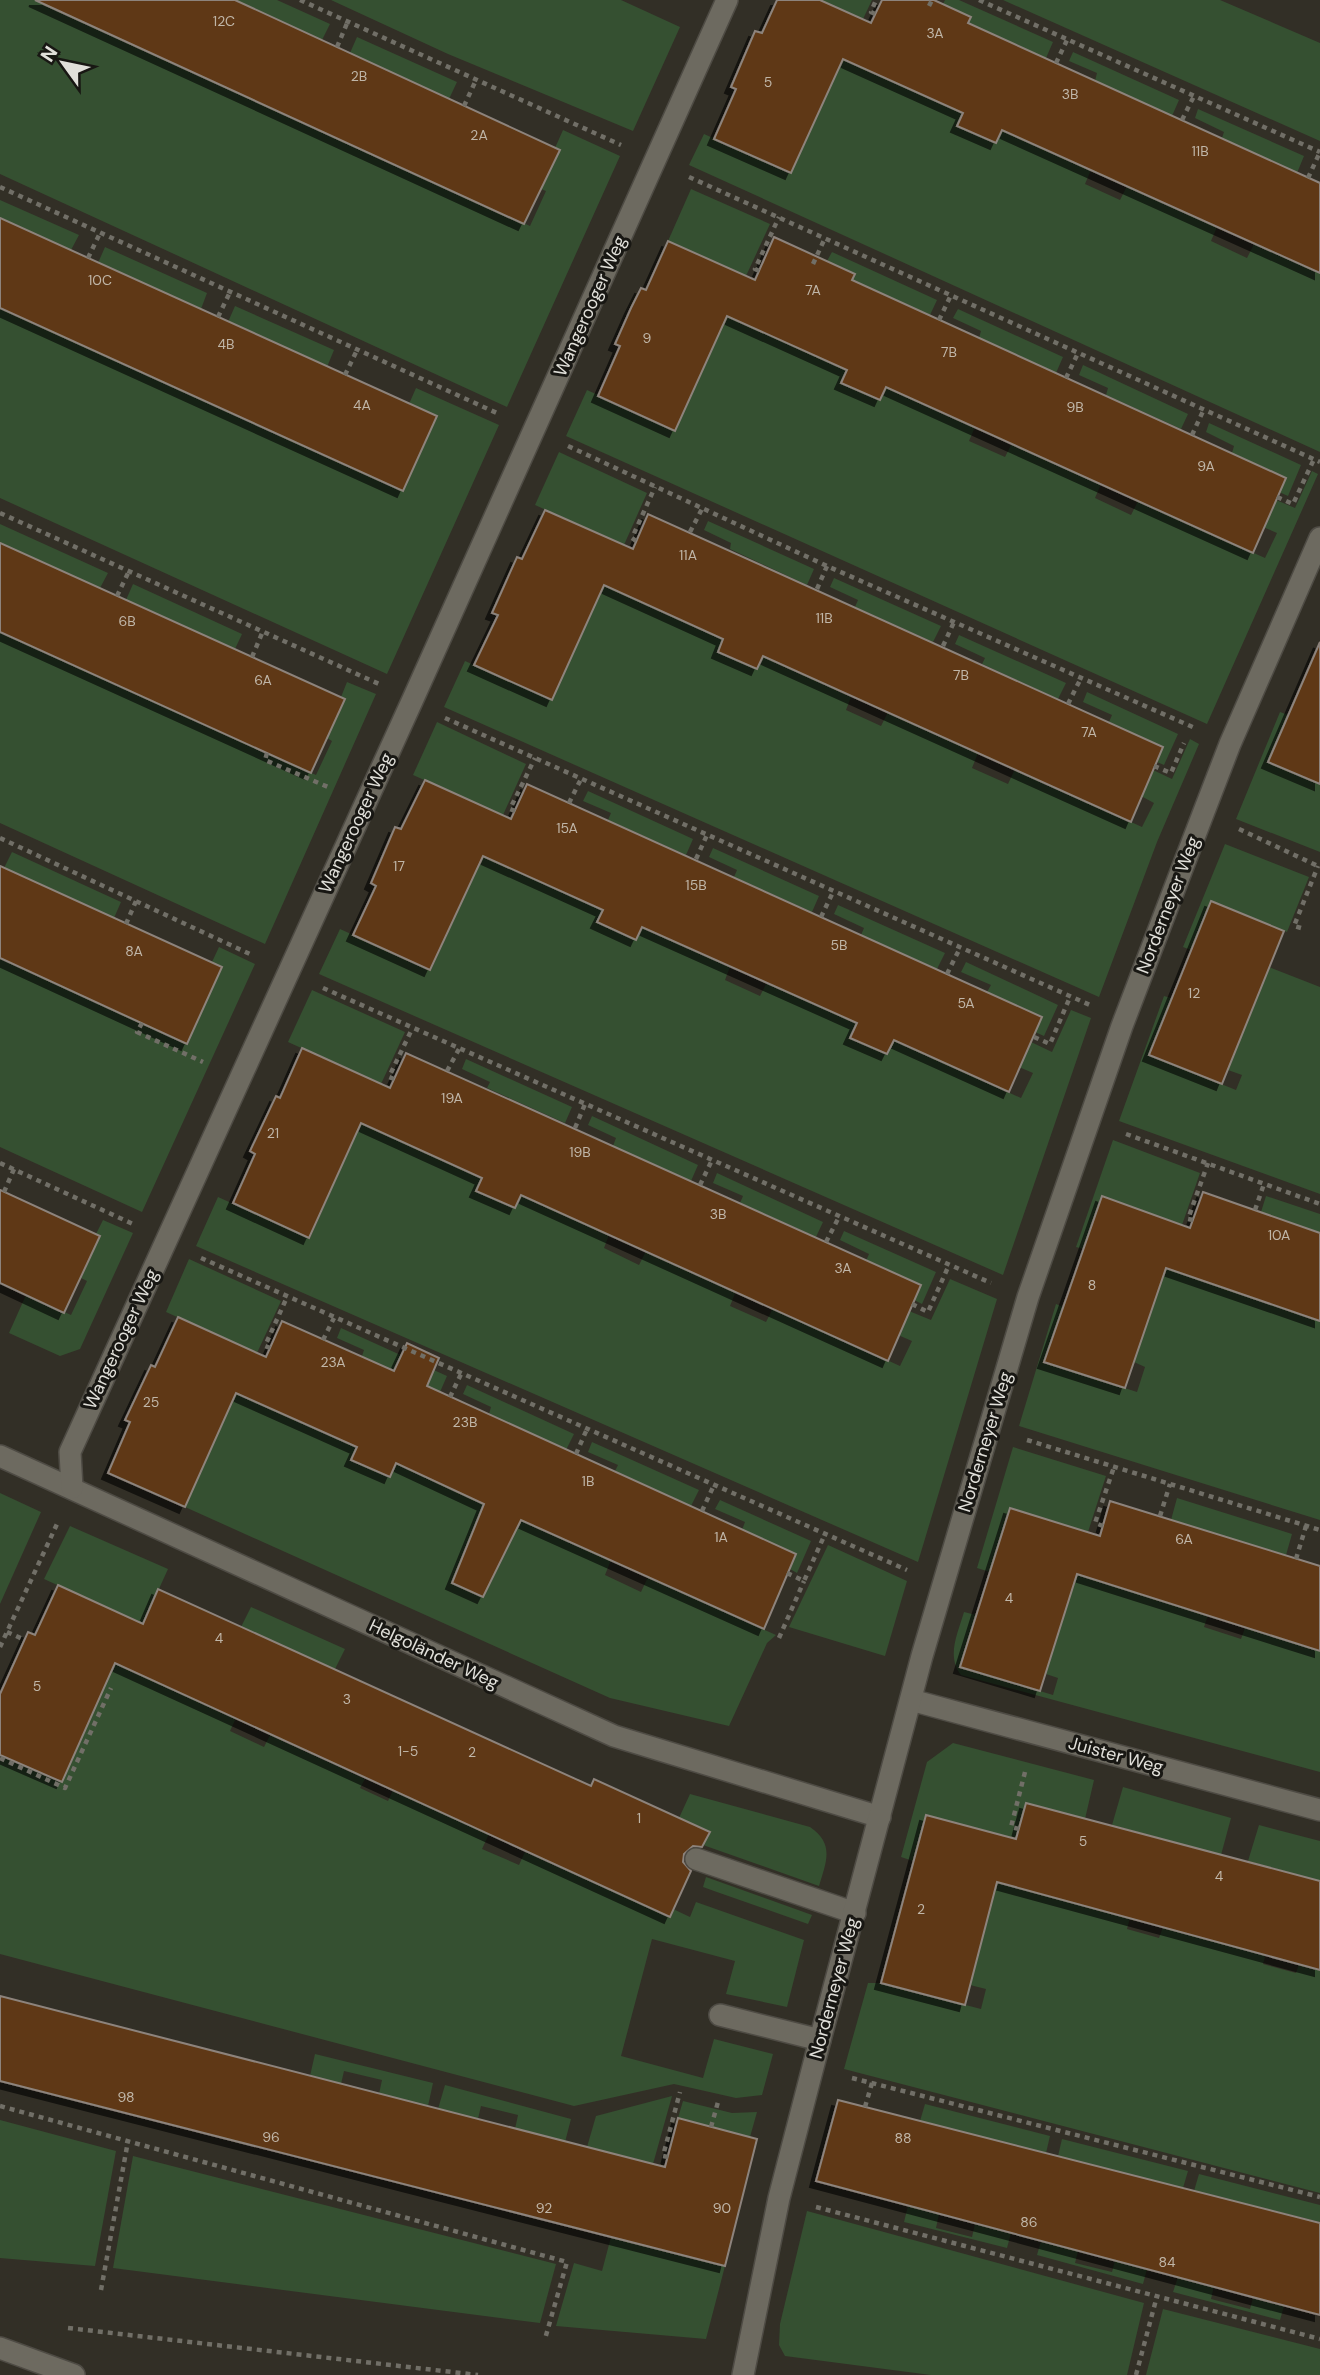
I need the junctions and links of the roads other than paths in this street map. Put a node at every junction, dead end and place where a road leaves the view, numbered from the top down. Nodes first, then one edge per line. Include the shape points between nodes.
1 (727, 0) edge
2 (1320, 538) edge
3 (0, 1456) edge
4 (72, 1488) junction
5 (911, 1700) junction
6 (1320, 1810) edge
7 (880, 1817) junction
8 (696, 1859) dead end
9 (855, 1913) junction
10 (720, 2015) dead end
11 (820, 2040) junction
12 (0, 2348) edge
13 (74, 2375) edge
14 (743, 2375) edge

1 - 4 street, Wangerooger Weg via 70,1452
2 - 5 street, Norderneyer Weg via 1230,744 1122,1026 1028,1297
3 - 4 street, Helgoländer Weg
4 - 7 street, Helgoländer Weg via 614,1736
5 - 6 street, Juister Weg
5 - 7 street, Norderneyer Weg
7 - 9 street, Norderneyer Weg
8 - 9 street
9 - 11 street, Norderneyer Weg
10 - 11 street
11 - 14 street, Norderneyer Weg via 779,2198
12 - 13 street

